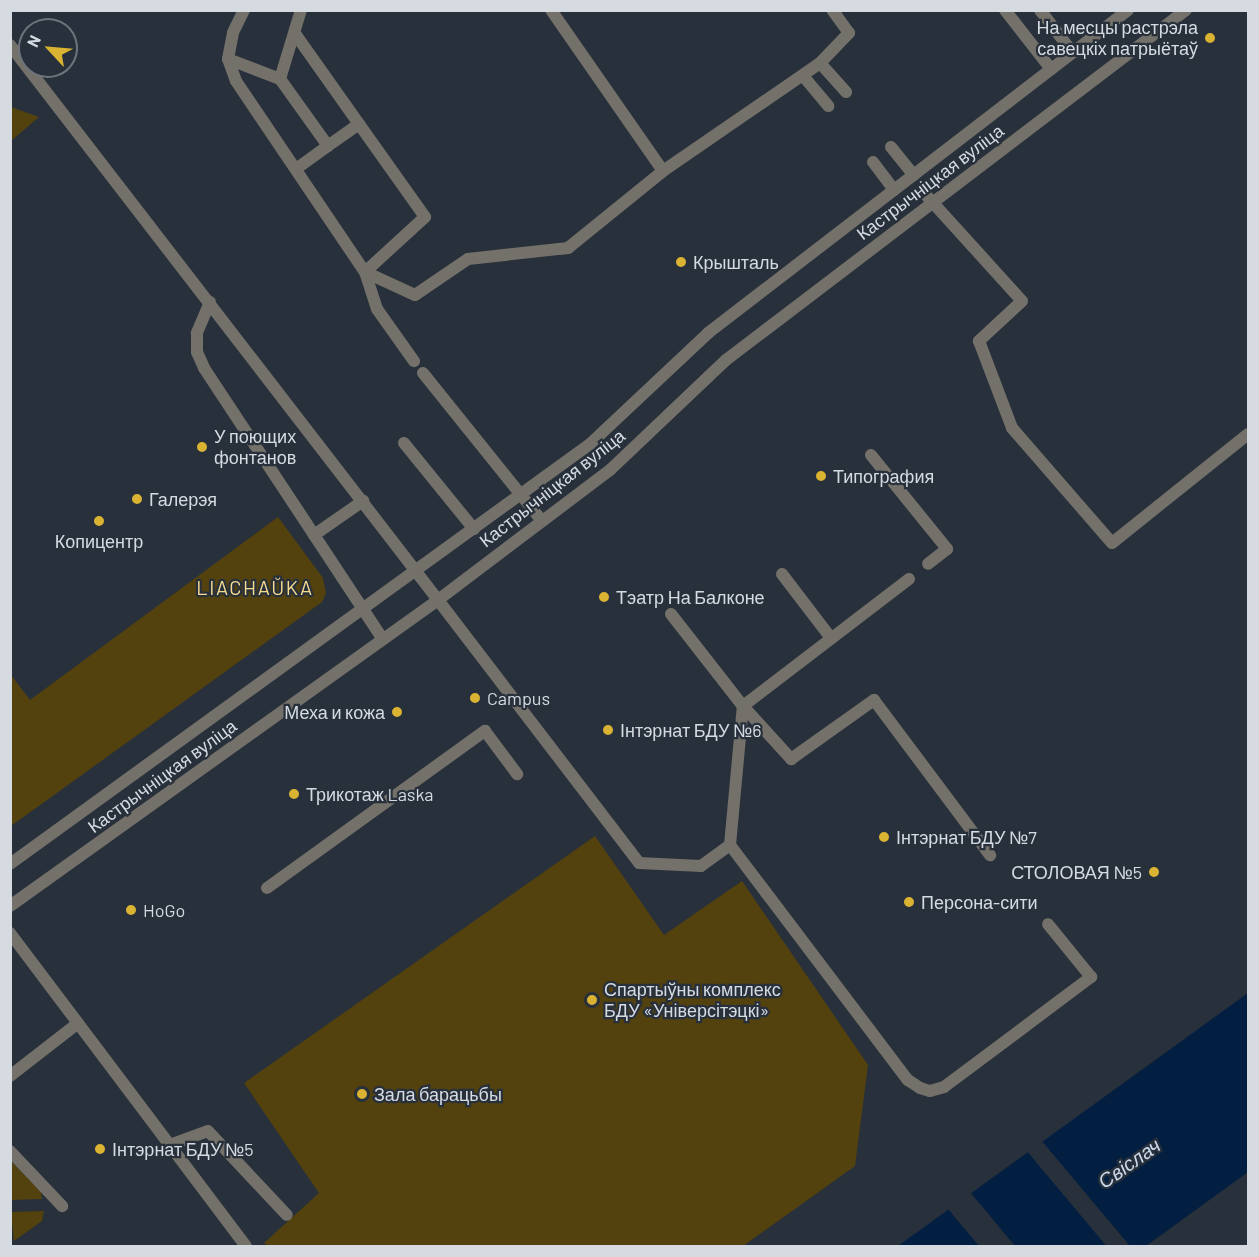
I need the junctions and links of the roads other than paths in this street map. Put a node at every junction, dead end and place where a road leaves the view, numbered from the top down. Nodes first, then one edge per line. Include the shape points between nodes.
1 (244, 10) edge
2 (301, 10) edge
3 (550, 10) edge
4 (832, 10) edge
5 (1005, 10) edge
6 (1040, 10) edge
7 (1128, 10) edge
8 (1186, 10) edge
9 (296, 34) junction
10 (10, 45) edge
11 (1073, 52) junction
12 (228, 59) junction
13 (820, 63) junction
14 (1051, 69) junction
15 (804, 77) junction
16 (280, 79) junction
17 (846, 92) dead end
18 (828, 106) dead end
19 (359, 124) junction
20 (328, 146) junction
21 (891, 147) dead end
22 (873, 162) dead end
23 (296, 169) junction
24 (663, 171) junction
25 (914, 175) junction
26 (894, 190) junction
27 (929, 198) junction
28 (366, 272) junction
29 (210, 302) junction
30 (414, 361) dead end
31 (423, 373) dead end
32 (1248, 434) edge
33 (404, 443) dead end
34 (871, 455) dead end
35 (520, 494) junction
36 (363, 501) junction
37 (542, 521) junction
38 (474, 528) junction
39 (314, 535) junction
40 (928, 564) dead end
41 (416, 570) junction
42 (782, 574) dead end
43 (909, 579) dead end
44 (438, 600) junction
45 (363, 610) junction
46 (671, 614) dead end
47 (831, 638) junction
48 (384, 639) junction
49 (743, 705) junction
50 (517, 774) dead end
51 (730, 844) junction
52 (990, 855) dead end
53 (10, 864) edge
54 (267, 888) dead end
55 (10, 906) edge
56 (1048, 924) dead end
57 (10, 933) edge
58 (78, 1023) junction
59 (10, 1076) edge
60 (170, 1145) junction
61 (10, 1151) edge
62 (62, 1206) dead end
63 (286, 1215) dead end
64 (246, 1246) edge

1 - 12 street via 233,33
2 - 9 street
3 - 24 street
4 - 13 street via 849,33
5 - 14 street
6 - 11 street
7 - 11 street, Кастрычніцкая вуліца
8 - 27 street, Кастрычніцкая вуліца
9 - 16 street
9 - 19 street
10 - 29 street
11 - 14 street, Кастрычніцкая вуліца
12 - 16 street
12 - 23 street via 236,81
13 - 15 street
13 - 17 street
14 - 25 street, Кастрычніцкая вуліца
15 - 18 street
15 - 24 street
16 - 20 street
19 - 20 street
19 - 28 street via 425,217
20 - 23 street
21 - 25 street
22 - 26 street
23 - 28 street
24 - 28 street via 568,248 468,259 416,296
25 - 26 street, Кастрычніцкая вуліца
26 - 35 street, Кастрычніцкая вуліца via 708,333 590,444
27 - 32 street via 1022,301 979,341 1012,428 1112,543
27 - 37 street, Кастрычніцкая вуліца via 726,360 610,470
28 - 30 street via 377,309
29 - 36 street
29 - 39 street via 197,333 197,352 204,369
31 - 35 street
33 - 38 street
34 - 40 street via 947,549
35 - 37 street
35 - 38 street, Кастрычніцкая вуліца
36 - 39 street
36 - 41 street
37 - 44 street, Кастрычніцкая вуліца
38 - 41 street, Кастрычніцкая вуліца
39 - 45 street
41 - 44 street
41 - 45 street, Кастрычніцкая вуліца
42 - 47 street
43 - 47 street
44 - 48 street, Кастрычніцкая вуліца
44 - 51 street via 639,863 701,866
45 - 48 street
45 - 53 street, Кастрычніцкая вуліца
46 - 49 street
47 - 49 street
48 - 55 street, Кастрычніцкая вуліца
49 - 51 street
49 - 52 street via 791,759 874,700
50 - 54 street via 485,731
51 - 56 street via 908,1080 930,1091 944,1087 1092,977
57 - 58 street
58 - 59 street
58 - 60 street
60 - 63 street via 208,1131
60 - 64 street
61 - 62 street

